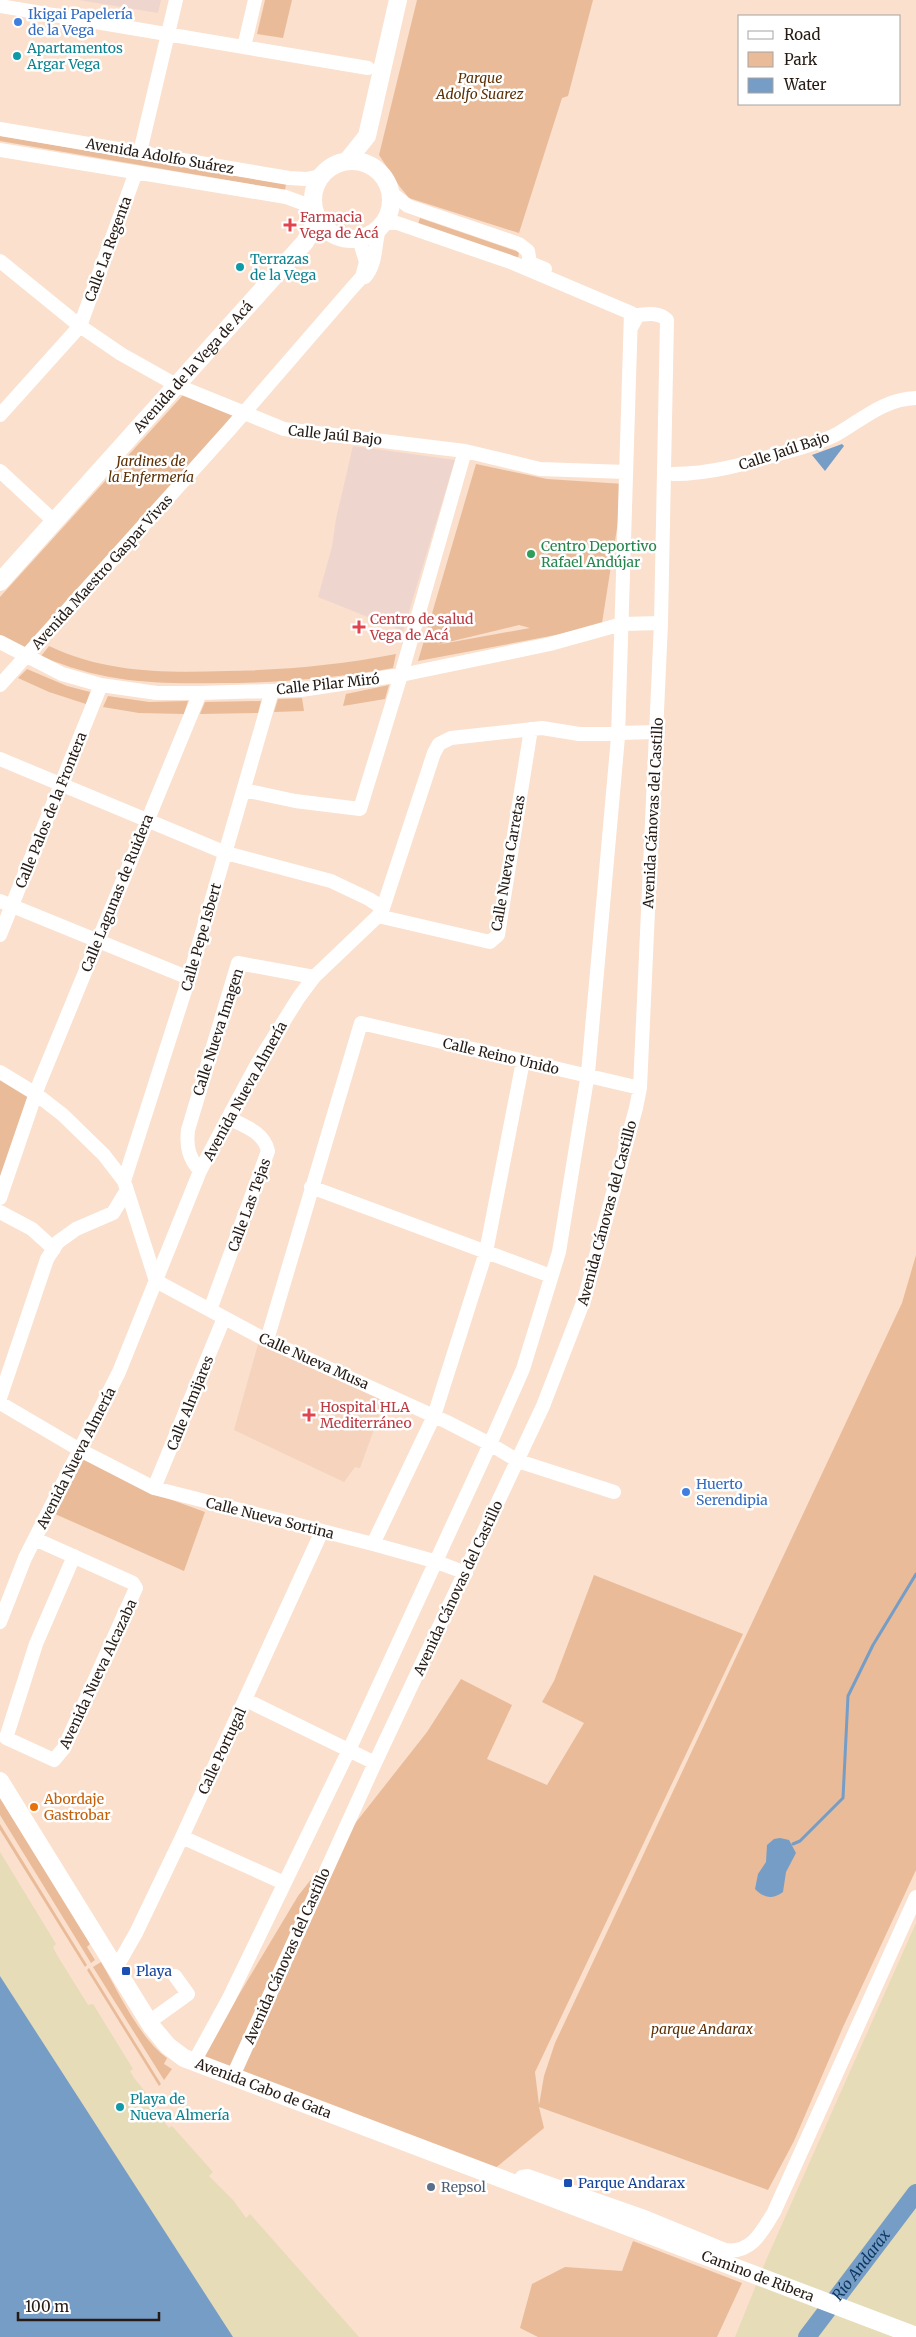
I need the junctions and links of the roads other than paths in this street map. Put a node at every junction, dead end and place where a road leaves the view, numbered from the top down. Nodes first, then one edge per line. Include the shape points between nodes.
1 (176, 0) edge
2 (255, 0) edge
3 (398, 0) edge
4 (0, 6) edge
5 (167, 34) junction
6 (244, 47) junction
7 (368, 68) dead end
8 (0, 129) edge
9 (367, 136) junction
10 (0, 150) edge
11 (140, 152) junction
12 (347, 161) junction
13 (374, 168) junction
14 (136, 172) junction
15 (321, 176) junction
16 (390, 192) junction
17 (314, 211) junction
18 (381, 226) junction
19 (333, 235) junction
20 (359, 239) junction
21 (305, 242) junction
22 (0, 261) edge
23 (361, 278) junction
24 (649, 313) junction
25 (80, 326) junction
26 (631, 328) junction
27 (178, 386) junction
28 (916, 398) edge
29 (243, 412) junction
30 (0, 415) edge
31 (465, 451) junction
32 (0, 472) edge
33 (626, 472) junction
34 (672, 474) dead end
35 (55, 522) junction
36 (0, 582) edge
37 (661, 623) junction
38 (622, 624) junction
39 (0, 642) edge
40 (25, 657) junction
41 (400, 676) junction
42 (0, 685) edge
43 (101, 685) junction
44 (272, 691) junction
45 (200, 693) junction
46 (531, 729) junction
47 (657, 732) junction
48 (618, 733) junction
49 (0, 759) edge
50 (62, 784) junction
51 (244, 790) junction
52 (148, 819) junction
53 (226, 853) junction
54 (6, 903) edge
55 (381, 912) junction
56 (0, 935) edge
57 (98, 941) junction
58 (314, 977) junction
59 (189, 978) junction
60 (524, 1061) junction
61 (0, 1072) edge
62 (588, 1076) junction
63 (640, 1088) junction
64 (36, 1094) junction
65 (228, 1118) junction
66 (200, 1172) junction
67 (126, 1186) junction
68 (311, 1187) junction
69 (0, 1198) edge
70 (0, 1212) edge
71 (54, 1248) junction
72 (486, 1252) junction
73 (551, 1276) junction
74 (156, 1281) junction
75 (210, 1310) junction
76 (224, 1318) junction
77 (267, 1340) junction
78 (0, 1398) edge
79 (0, 1403) edge
80 (434, 1416) junction
81 (490, 1444) junction
82 (80, 1450) junction
83 (518, 1461) junction
84 (154, 1488) junction
85 (614, 1492) dead end
86 (322, 1531) junction
87 (35, 1539) junction
88 (373, 1544) junction
89 (74, 1556) junction
90 (434, 1561) junction
91 (466, 1573) junction
92 (0, 1622) edge
93 (246, 1700) junction
94 (349, 1750) junction
95 (375, 1763) junction
96 (0, 1781) edge
97 (182, 1837) junction
98 (284, 1882) junction
99 (916, 1897) edge
100 (116, 1968) junction
101 (175, 1976) dead end
102 (149, 2022) junction
103 (194, 2062) junction
104 (232, 2078) junction
105 (517, 2184) junction
106 (654, 2237) joint
107 (916, 2336) edge

1 - 5 street
2 - 6 street
3 - 9 main road
4 - 5 street
5 - 6 street
5 - 11 street
6 - 7 street
8 - 11 street, Avenida Adolfo Suárez
9 - 12 main road
9 - 13 main road
10 - 14 street, Avenida Adolfo Suárez
11 - 15 street, Avenida Adolfo Suárez via 293,178
12 - 13 main road via 361,162
12 - 15 main road via 332,166
13 - 16 main road
14 - 17 street, Avenida Adolfo Suárez via 290,197
14 - 25 street, Calle La Regenta
15 - 17 main road via 313,194
16 - 18 main road via 390,208
16 - 24 street via 408,206 519,244 528,251 530,263
17 - 19 main road via 322,227
17 - 21 main road, Avenida de la Vega de Acá via 314,226
18 - 20 main road
18 - 23 street, Avenida Maestro Gaspar Vivas via 371,270
18 - 26 street via 397,223 513,263 631,312
19 - 20 main road
19 - 21 main road via 322,235
20 - 23 street via 366,262
21 - 27 main road, Avenida de la Vega de Acá
22 - 25 street, Calle Jaúl Bajo
23 - 29 street, Avenida Maestro Gaspar Vivas
24 - 26 street via 638,315
24 - 37 street, Avenida Cánovas del Castillo via 667,320
25 - 27 street, Calle Jaúl Bajo
25 - 30 street
26 - 33 street
27 - 29 street, Calle Jaúl Bajo
27 - 35 main road, Avenida de la Vega de Acá
28 - 34 street, Calle Jaúl Bajo via 880,407 836,434 810,445 726,469
29 - 31 street, Calle Jaúl Bajo via 284,429
29 - 40 street, Avenida Maestro Gaspar Vivas
31 - 33 street, Calle Jaúl Bajo via 540,469
31 - 41 street
32 - 35 street
33 - 38 street
35 - 36 main road, Avenida de la Vega de Acá
37 - 38 street, Calle Pilar Miró
37 - 47 street, Avenida Cánovas del Castillo
38 - 41 street, Calle Pilar Miró via 550,644
38 - 48 street
39 - 40 street, Calle Pilar Miró
40 - 42 street, Avenida Maestro Gaspar Vivas
40 - 43 street, Calle Pilar Miró via 62,674
41 - 44 street, Calle Pilar Miró
41 - 51 street via 360,809 295,801
43 - 45 street, Calle Pilar Miró
43 - 50 street, Calle Palos de la Frontera
44 - 45 street, Calle Pilar Miró
44 - 51 street, Calle Pepe Isbert
45 - 52 street, Calle Lagunas de Ruidera
46 - 48 street, Avenida Nueva Almería via 579,734
46 - 55 street, Avenida Nueva Almería via 451,738 439,744
46 - 55 street, Calle Nueva Carretas via 498,935 490,942
47 - 48 street, Avenida Nueva Almería
47 - 63 street, Avenida Cánovas del Castillo
48 - 62 street
49 - 50 street
50 - 52 street
50 - 54 street, Calle Palos de la Frontera
51 - 53 street, Calle Pepe Isbert
52 - 53 street
52 - 57 street, Calle Lagunas de Ruidera
53 - 55 street via 331,881 356,892
53 - 59 street, Calle Pepe Isbert
54 - 56 street, Calle Palos de la Frontera
54 - 57 street
55 - 58 street, Avenida Nueva Almería
57 - 59 street
57 - 64 street, Calle Lagunas de Ruidera
58 - 65 street, Avenida Nueva Almería via 282,1022
58 - 66 street, Calle Nueva Imagen via 238,963 188,1130 187,1147
59 - 67 street, Calle Pepe Isbert
60 - 62 street, Calle Reino Unido
60 - 68 street, Calle Reino Unido via 361,1023
60 - 72 street
61 - 64 street
62 - 63 street, Calle Reino Unido
62 - 73 street via 558,1252
63 - 83 street, Avenida Cánovas del Castillo via 584,1300
64 - 67 street via 104,1155
64 - 69 street, Calle Lagunas de Ruidera
65 - 66 street, Avenida Nueva Almería
65 - 75 street, Calle Las Tejas via 259,1134 268,1151
66 - 74 street, Avenida Nueva Almería
67 - 71 street, Calle Pepe Isbert via 113,1213 76,1230
67 - 74 street
68 - 72 street
68 - 77 street
70 - 71 street via 32,1230
71 - 78 street via 37,1285
72 - 73 street
72 - 80 street
73 - 81 street via 523,1369
74 - 75 street, Calle Nueva Musa
74 - 82 street, Avenida Nueva Almería via 120,1372
75 - 76 street, Calle Nueva Musa
76 - 77 street, Calle Nueva Musa
76 - 84 street, Calle Almijares
77 - 80 street, Calle Nueva Musa
79 - 82 street, Calle Nueva Sortina
80 - 81 street, Calle Nueva Musa
80 - 88 street
81 - 83 street, Calle Nueva Musa
81 - 90 street
82 - 84 street, Calle Nueva Sortina
82 - 87 street, Avenida Nueva Almería
83 - 85 street, Calle Nueva Musa
83 - 91 street, Avenida Cánovas del Castillo
84 - 86 street, Calle Nueva Sortina
86 - 88 street, Calle Nueva Sortina
86 - 93 street, Calle Portugal
87 - 89 street, Avenida Nueva Alcazaba
87 - 92 street, Avenida Nueva Almería
88 - 90 street, Calle Nueva Sortina
89 - 89 street, Avenida Nueva Alcazaba via 36,1644 6,1738 54,1760 64,1748 136,1588 133,1583
90 - 91 street, Calle Nueva Sortina
90 - 94 street
91 - 95 street, Avenida Cánovas del Castillo
93 - 94 street
93 - 97 street, Calle Portugal
94 - 95 street
94 - 98 street
95 - 104 street, Avenida Cánovas del Castillo
96 - 100 main road, Avenida Cabo de Gata
97 - 98 street
97 - 100 street, Calle Portugal
98 - 103 street
99 - 105 street via 774,2212 756,2241 747,2248 725,2250 642,2216 528,2176 522,2177
100 - 102 main road, Avenida Cabo de Gata
101 - 102 street via 188,1994
102 - 103 main road, Avenida Cabo de Gata via 172,2049
103 - 104 main road, Avenida Cabo de Gata
104 - 105 main road, Avenida Cabo de Gata
105 - 106 main road, Avenida Cabo de Gata
106 - 107 main road, Camino de Ribera

